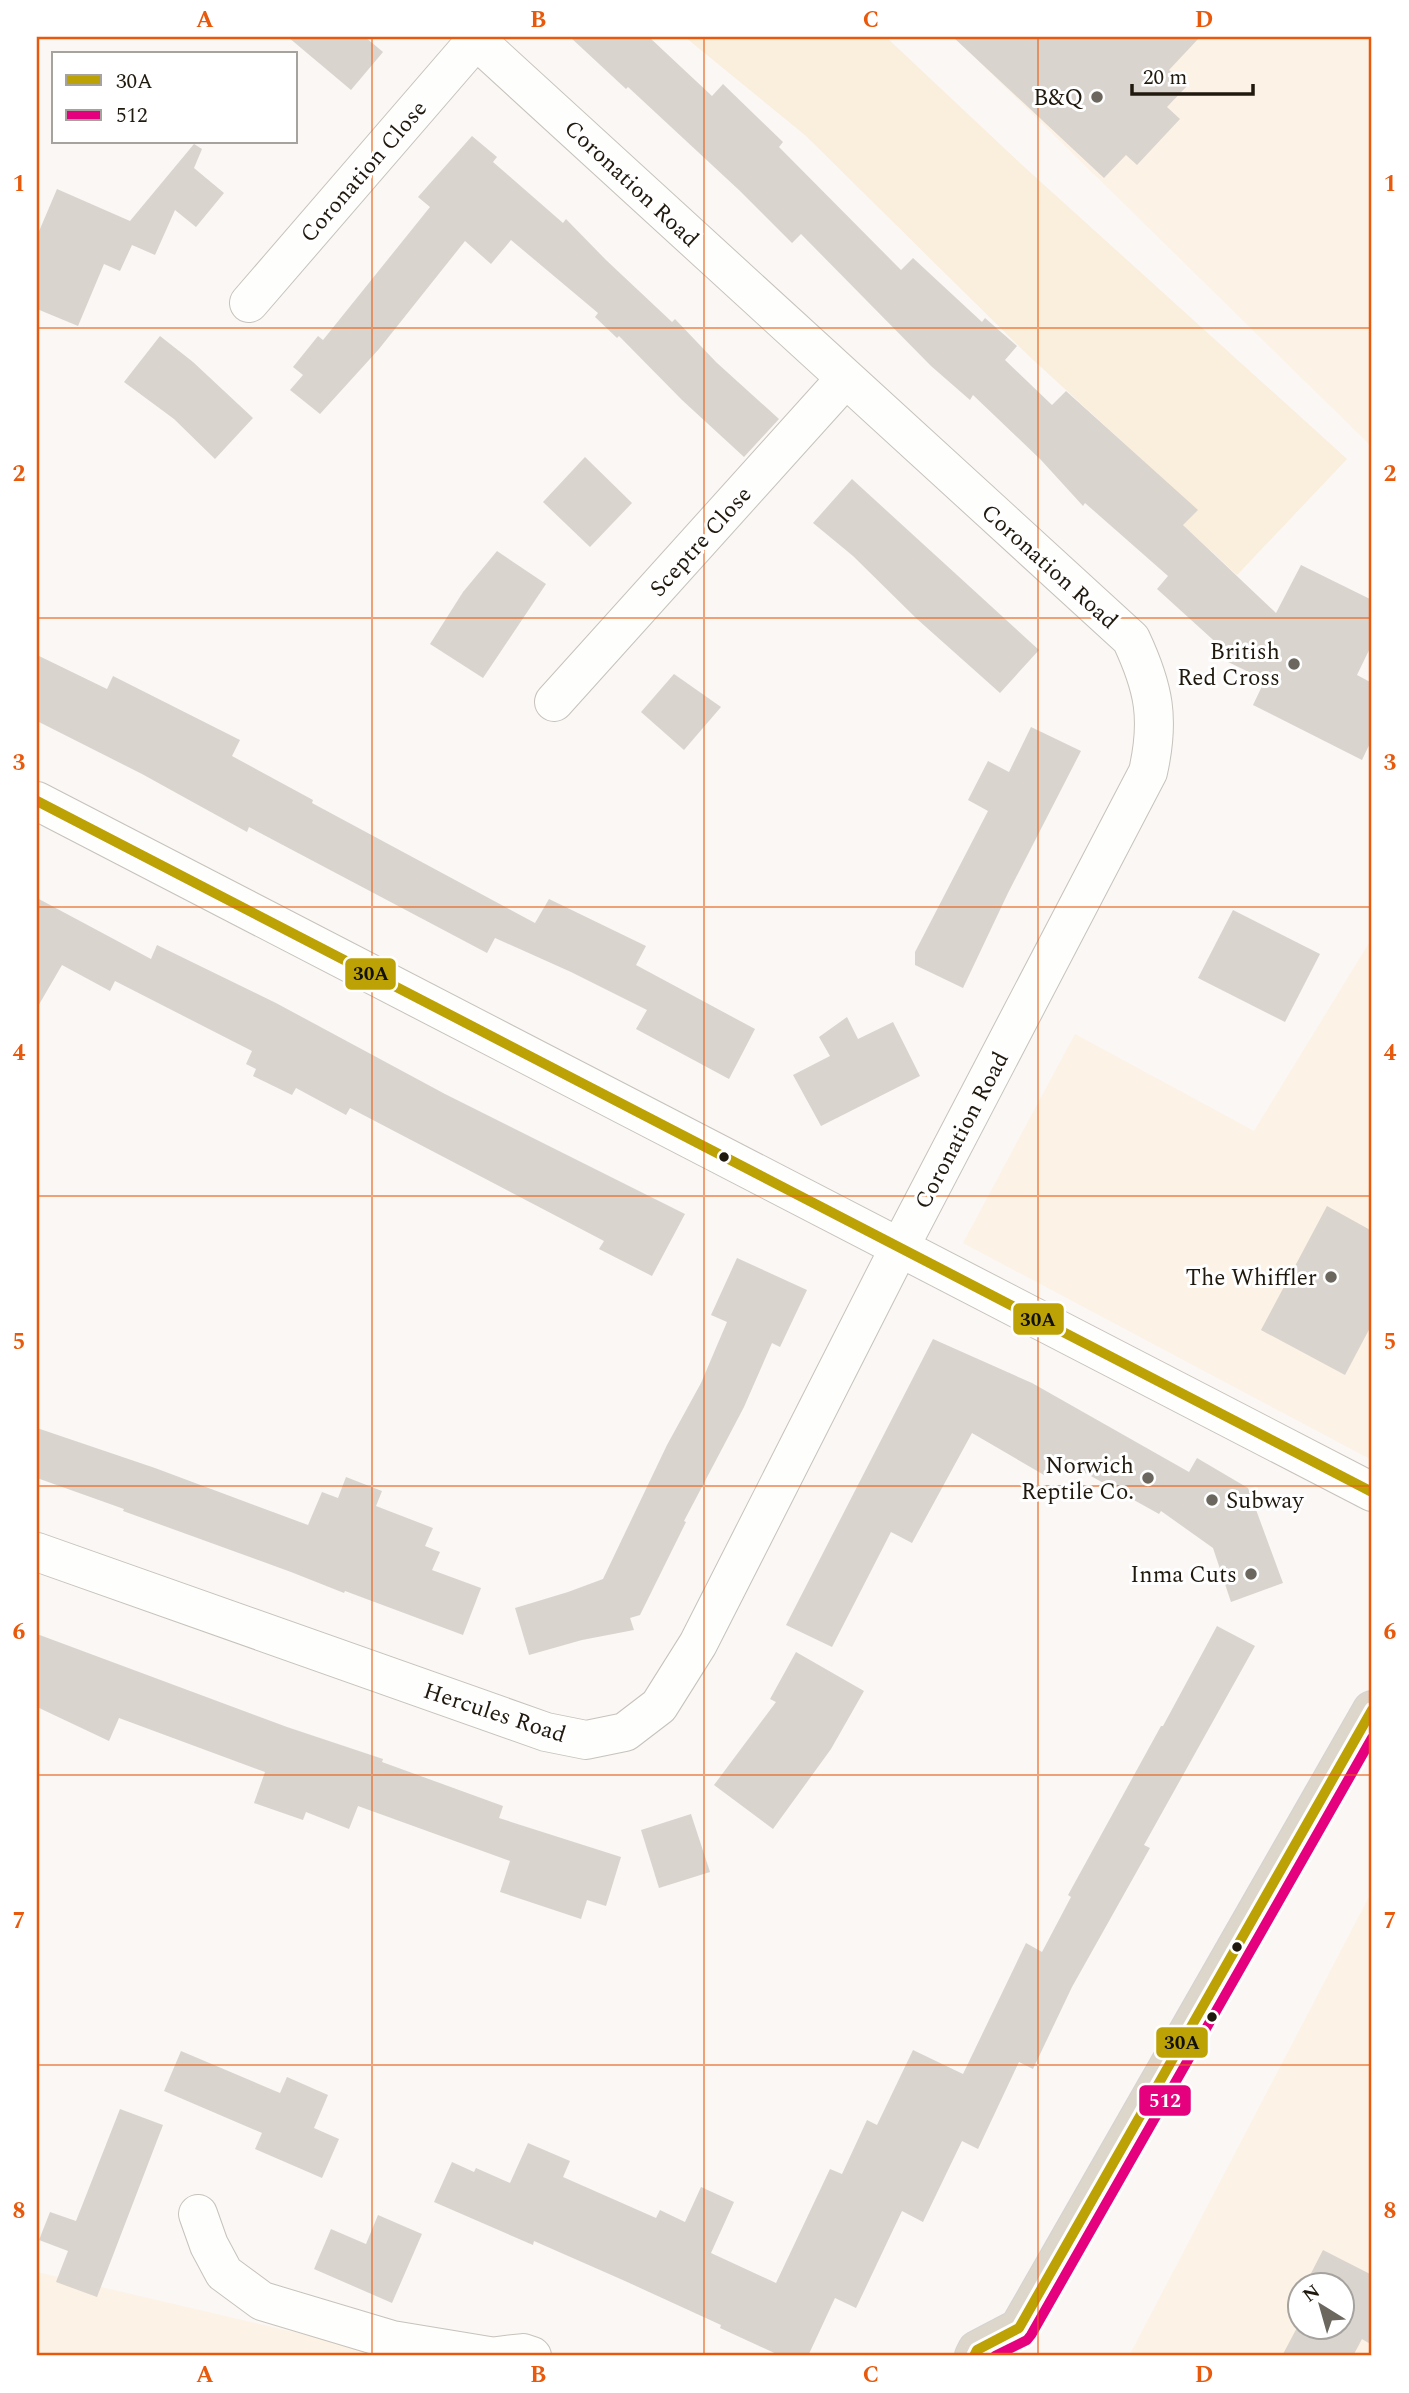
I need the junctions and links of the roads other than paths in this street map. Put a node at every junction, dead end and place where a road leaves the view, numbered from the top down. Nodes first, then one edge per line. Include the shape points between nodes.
1 (474, 38) edge
2 (249, 303) dead end
3 (845, 379) junction
4 (555, 702) dead end
5 (37, 801) edge
6 (900, 1248) junction
7 (1372, 1492) edge
8 (37, 1552) edge
9 (1372, 1710) edge
10 (198, 2214) dead end
11 (1023, 2342) edge
12 (489, 2356) edge
13 (497, 2356) edge
14 (532, 2356) edge
15 (974, 2356) edge

1 - 2 street, Coronation Close
1 - 3 street, Coronation Road
3 - 4 street, Sceptre Close
3 - 6 street, Coronation Road via 1131,639 1154,706 1155,742 1148,772
5 - 6 street
6 - 7 street
6 - 8 street, Hercules Road via 698,1644 660,1706 625,1732 586,1740 546,1732
9 - 11 highway
10 - 12 street via 224,2273 262,2301 392,2340
11 - 15 highway via 977,2350
13 - 14 street

